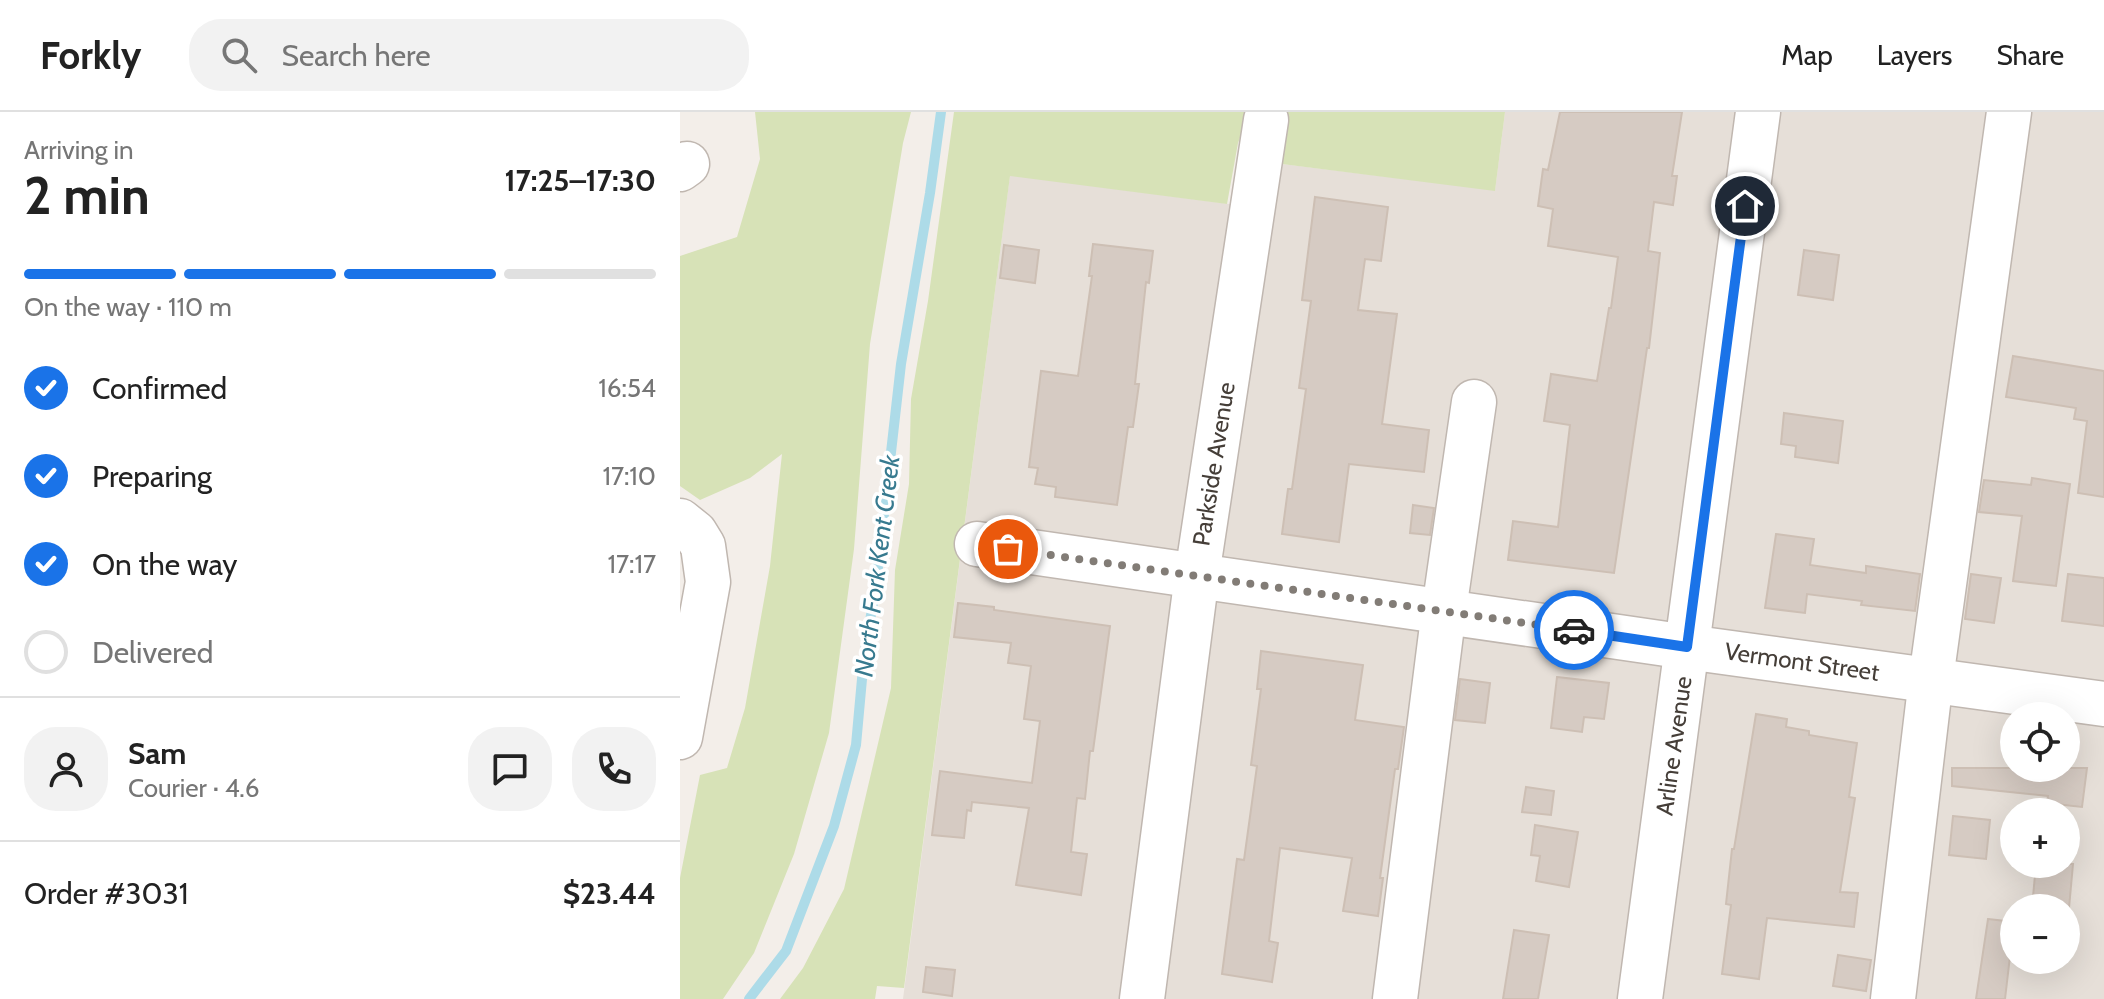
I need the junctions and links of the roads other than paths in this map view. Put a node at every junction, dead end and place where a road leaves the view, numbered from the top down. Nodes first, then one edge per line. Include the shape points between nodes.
1 (1758, 112) edge
2 (2009, 112) edge
3 (1266, 120) dead end
4 (1474, 402) dead end
5 (680, 521) edge
6 (977, 544) dead end
7 (1197, 575) junction
8 (1444, 610) junction
9 (1687, 647) junction
10 (1931, 679) junction
11 (2104, 704) edge
12 (680, 737) edge
13 (1142, 999) edge
14 (1395, 999) edge
15 (1640, 999) edge
16 (1893, 999) edge

1 - 9 street, Arline Avenue
2 - 10 street
3 - 7 street, Parkside Avenue
4 - 8 street
5 - 12 street via 703,546 708,582
6 - 7 street, Vermont Street
7 - 8 street, Vermont Street
7 - 13 street, Parkside Avenue
8 - 9 street, Vermont Street
8 - 14 street
9 - 10 street, Vermont Street
9 - 15 street, Arline Avenue
10 - 11 street, Vermont Street
10 - 16 street

